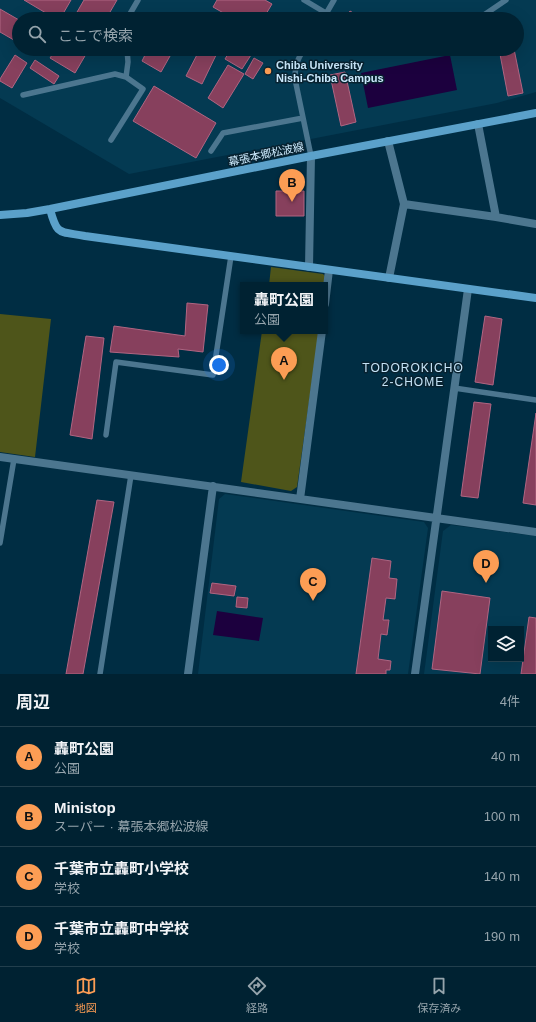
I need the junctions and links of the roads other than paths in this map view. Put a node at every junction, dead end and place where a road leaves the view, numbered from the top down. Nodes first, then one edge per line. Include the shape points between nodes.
1 (138, 0) edge
2 (304, 0) edge
3 (334, 0) edge
4 (506, 0) edge
5 (131, 12) edge
6 (323, 12) edge
7 (327, 12) edge
8 (488, 12) edge
9 (128, 56) edge
10 (300, 56) edge
11 (126, 77) junction
12 (23, 95) dead end
13 (536, 112) edge
14 (303, 118) junction
15 (478, 124) junction
16 (111, 140) dead end
17 (388, 141) junction
18 (211, 151) dead end
19 (311, 156) junction
20 (404, 204) junction
21 (50, 209) junction
22 (0, 215) edge
23 (496, 217) junction
24 (536, 224) edge
25 (231, 256) junction
26 (309, 267) junction
27 (329, 270) junction
28 (389, 278) junction
29 (328, 282) edge
30 (468, 289) junction
31 (536, 298) edge
32 (322, 334) edge
33 (454, 388) junction
34 (536, 400) edge
35 (106, 435) dead end
36 (0, 457) edge
37 (14, 459) junction
38 (131, 475) junction
39 (212, 486) junction
40 (300, 499) junction
41 (436, 518) junction
42 (536, 532) edge
43 (0, 543) edge
44 (100, 674) edge
45 (188, 674) edge
46 (415, 674) edge

1 - 5 lane
2 - 6 lane
3 - 7 lane
4 - 8 lane
9 - 11 lane
10 - 14 lane via 295,68 295,79
11 - 12 lane via 115,74
11 - 16 lane via 143,89
13 - 15 street, 幕張本郷松波線
14 - 18 lane via 223,133
14 - 19 lane
15 - 17 street, 幕張本郷松波線
15 - 23 street
17 - 19 street, 幕張本郷松波線
17 - 20 street
19 - 21 street, 幕張本郷松波線
19 - 26 street
20 - 23 street
20 - 28 street
21 - 22 street, 幕張本郷松波線
21 - 25 street via 54,226 60,232
23 - 24 street
25 - 26 street
25 - 35 lane via 213,375 116,362
26 - 27 street
27 - 28 street
27 - 29 street
28 - 30 street
30 - 31 street
30 - 33 street
32 - 40 street
33 - 34 lane
33 - 41 street
36 - 37 street
37 - 38 street
37 - 43 lane
38 - 39 street
38 - 44 lane
39 - 40 street
39 - 45 street
40 - 41 street
41 - 42 street
41 - 46 street

